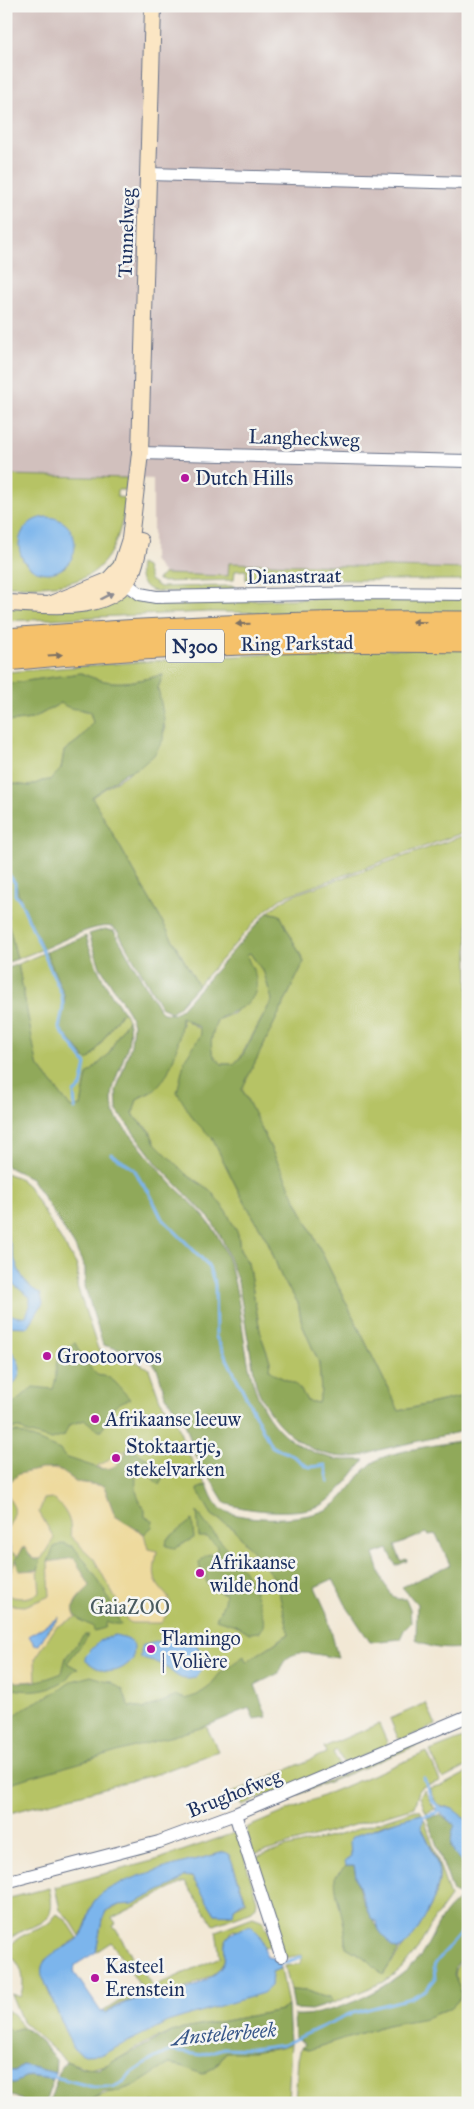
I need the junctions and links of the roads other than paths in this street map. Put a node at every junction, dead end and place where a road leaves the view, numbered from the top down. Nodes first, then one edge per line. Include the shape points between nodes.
1 (153, 6) edge
2 (149, 174) junction
3 (468, 183) edge
4 (140, 457) junction
5 (468, 461) edge
6 (120, 580) junction
7 (468, 594) edge
8 (6, 603) edge
9 (468, 622) edge
10 (6, 626) edge
11 (80, 633) junction
12 (6, 639) edge
13 (468, 642) edge
14 (6, 660) edge
15 (468, 1716) edge
16 (235, 1814) junction
17 (6, 1882) edge
18 (280, 1956) dead end

1 - 2 street, Tunnelweg
2 - 3 street
2 - 4 street, Tunnelweg
4 - 5 street, Langheckweg
4 - 6 street, Tunnelweg via 143,474 141,536 132,574
6 - 7 street, Dianastraat via 140,594 156,597
6 - 8 street via 114,593 90,603
9 -> 11 highway, Ring Parkstad / N300 via 273,623
10 - 11 highway, N300
11 - 12 highway, Ring Parkstad / N300
14 -> 13 highway, Ring Parkstad / N300 via 211,646
15 - 16 street, Brughofweg
16 - 17 street, Brughofweg via 159,1842
16 - 18 street

